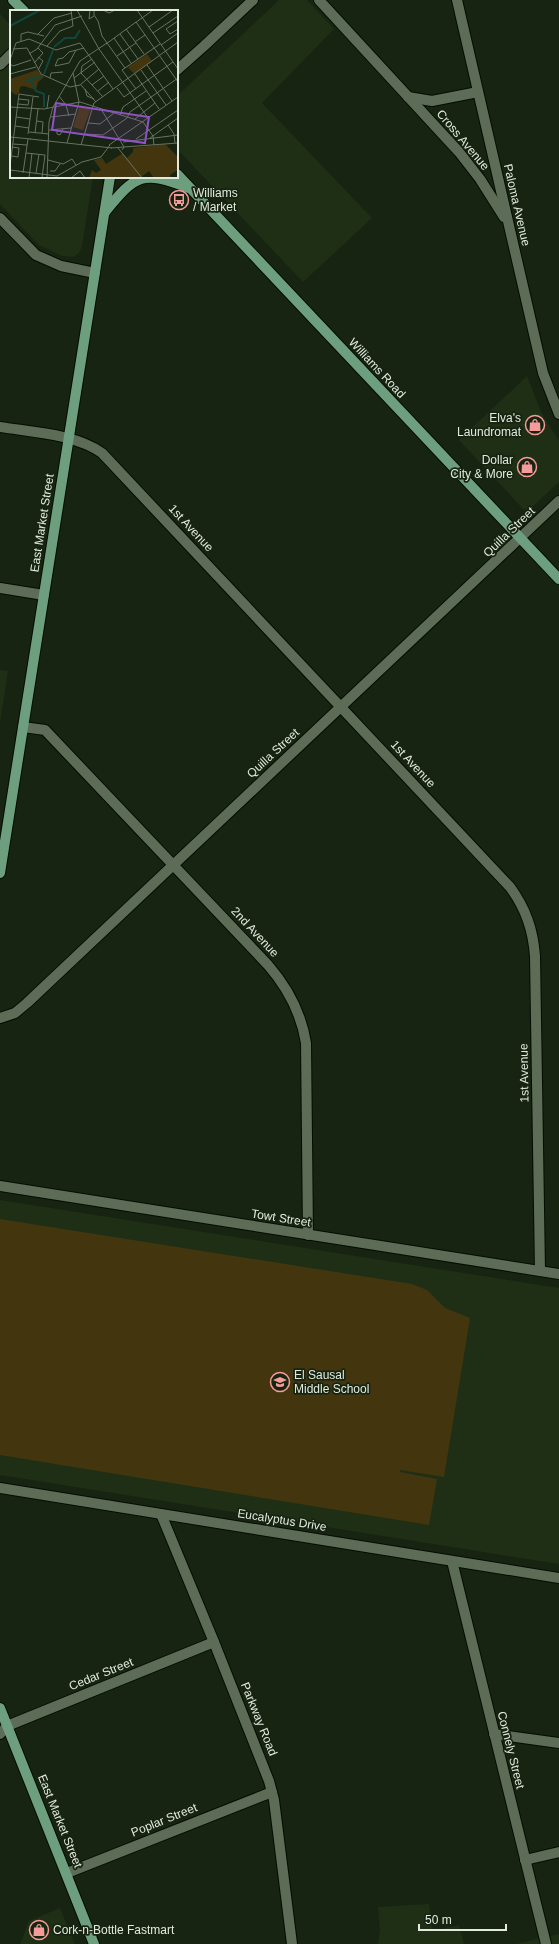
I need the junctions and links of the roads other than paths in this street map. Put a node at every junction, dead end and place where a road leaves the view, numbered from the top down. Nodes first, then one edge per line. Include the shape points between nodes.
1 (13, 0) edge
2 (253, 0) edge
3 (318, 0) edge
4 (457, 0) edge
5 (23, 10) edge
6 (10, 55) edge
7 (0, 65) edge
8 (178, 69) edge
9 (478, 92) junction
10 (408, 97) junction
11 (178, 175) edge
12 (110, 178) edge
13 (192, 190) junction
14 (105, 212) junction
15 (0, 218) edge
16 (508, 223) junction
17 (95, 273) junction
18 (559, 414) edge
19 (0, 427) edge
20 (69, 439) junction
21 (559, 502) edge
22 (520, 539) junction
23 (559, 579) edge
24 (0, 588) edge
25 (44, 595) junction
26 (341, 707) junction
27 (23, 726) junction
28 (172, 865) junction
29 (0, 872) edge
30 (0, 1018) edge
31 (0, 1186) edge
32 (308, 1235) junction
33 (540, 1271) junction
34 (559, 1274) edge
35 (0, 1488) edge
36 (161, 1514) junction
37 (452, 1561) junction
38 (559, 1578) edge
39 (214, 1642) junction
40 (0, 1708) edge
41 (8, 1726) junction
42 (0, 1734) edge
43 (494, 1734) junction
44 (559, 1743) edge
45 (272, 1792) junction
46 (559, 1852) edge
47 (525, 1860) junction
48 (67, 1873) junction
49 (94, 1944) edge
50 (292, 1944) edge
51 (546, 1944) edge

1 - 5 main road
2 - 8 street
3 - 10 street, Cross Avenue
4 - 9 street, Paloma Avenue
6 - 7 street
9 - 10 street, Cross Avenue via 432,101
9 - 16 street, Paloma Avenue
10 - 16 street, Cross Avenue via 463,157
11 - 13 main road, Williams Road
12 - 14 main road, East Market Street
13 - 14 main road via 160,178 143,178 127,186
13 - 22 main road, Williams Road
14 - 17 main road, East Market Street
15 - 17 street via 36,255 61,266
16 - 18 street, Paloma Avenue via 543,373
17 - 20 main road, East Market Street
19 - 20 street, 1st Avenue
20 - 25 main road, East Market Street
20 - 26 street, 1st Avenue via 91,446 108,460
21 - 22 street, Quilla Street
22 - 23 main road, Williams Road
22 - 26 street, Quilla Street
24 - 25 street
25 - 27 main road, East Market Street
26 - 28 street, Quilla Street
26 - 33 street, 1st Avenue via 510,887 529,920 535,956
27 - 28 street, 2nd Avenue via 45,730
27 - 29 main road, East Market Street
28 - 30 street, Quilla Street via 27,1003 14,1013
28 - 32 street, 2nd Avenue via 276,974 290,993 300,1015 306,1043
31 - 32 street, Towt Street
32 - 33 street, Towt Street
33 - 34 street, Towt Street
35 - 36 street, Eucalyptus Drive
36 - 37 street, Eucalyptus Drive
36 - 39 street, Parkway Road
37 - 38 street, Eucalyptus Drive
37 - 43 street, Connely Street
39 - 41 street, Cedar Street
39 - 45 street, Parkway Road
40 - 41 main road, East Market Street
41 - 42 street, Cedar Street
41 - 48 main road, East Market Street
43 - 44 street
43 - 47 street, Connely Street
45 - 48 street, Poplar Street
45 - 50 street, Parkway Road
46 - 47 street
47 - 51 street, Connely Street
48 - 49 main road, East Market Street

